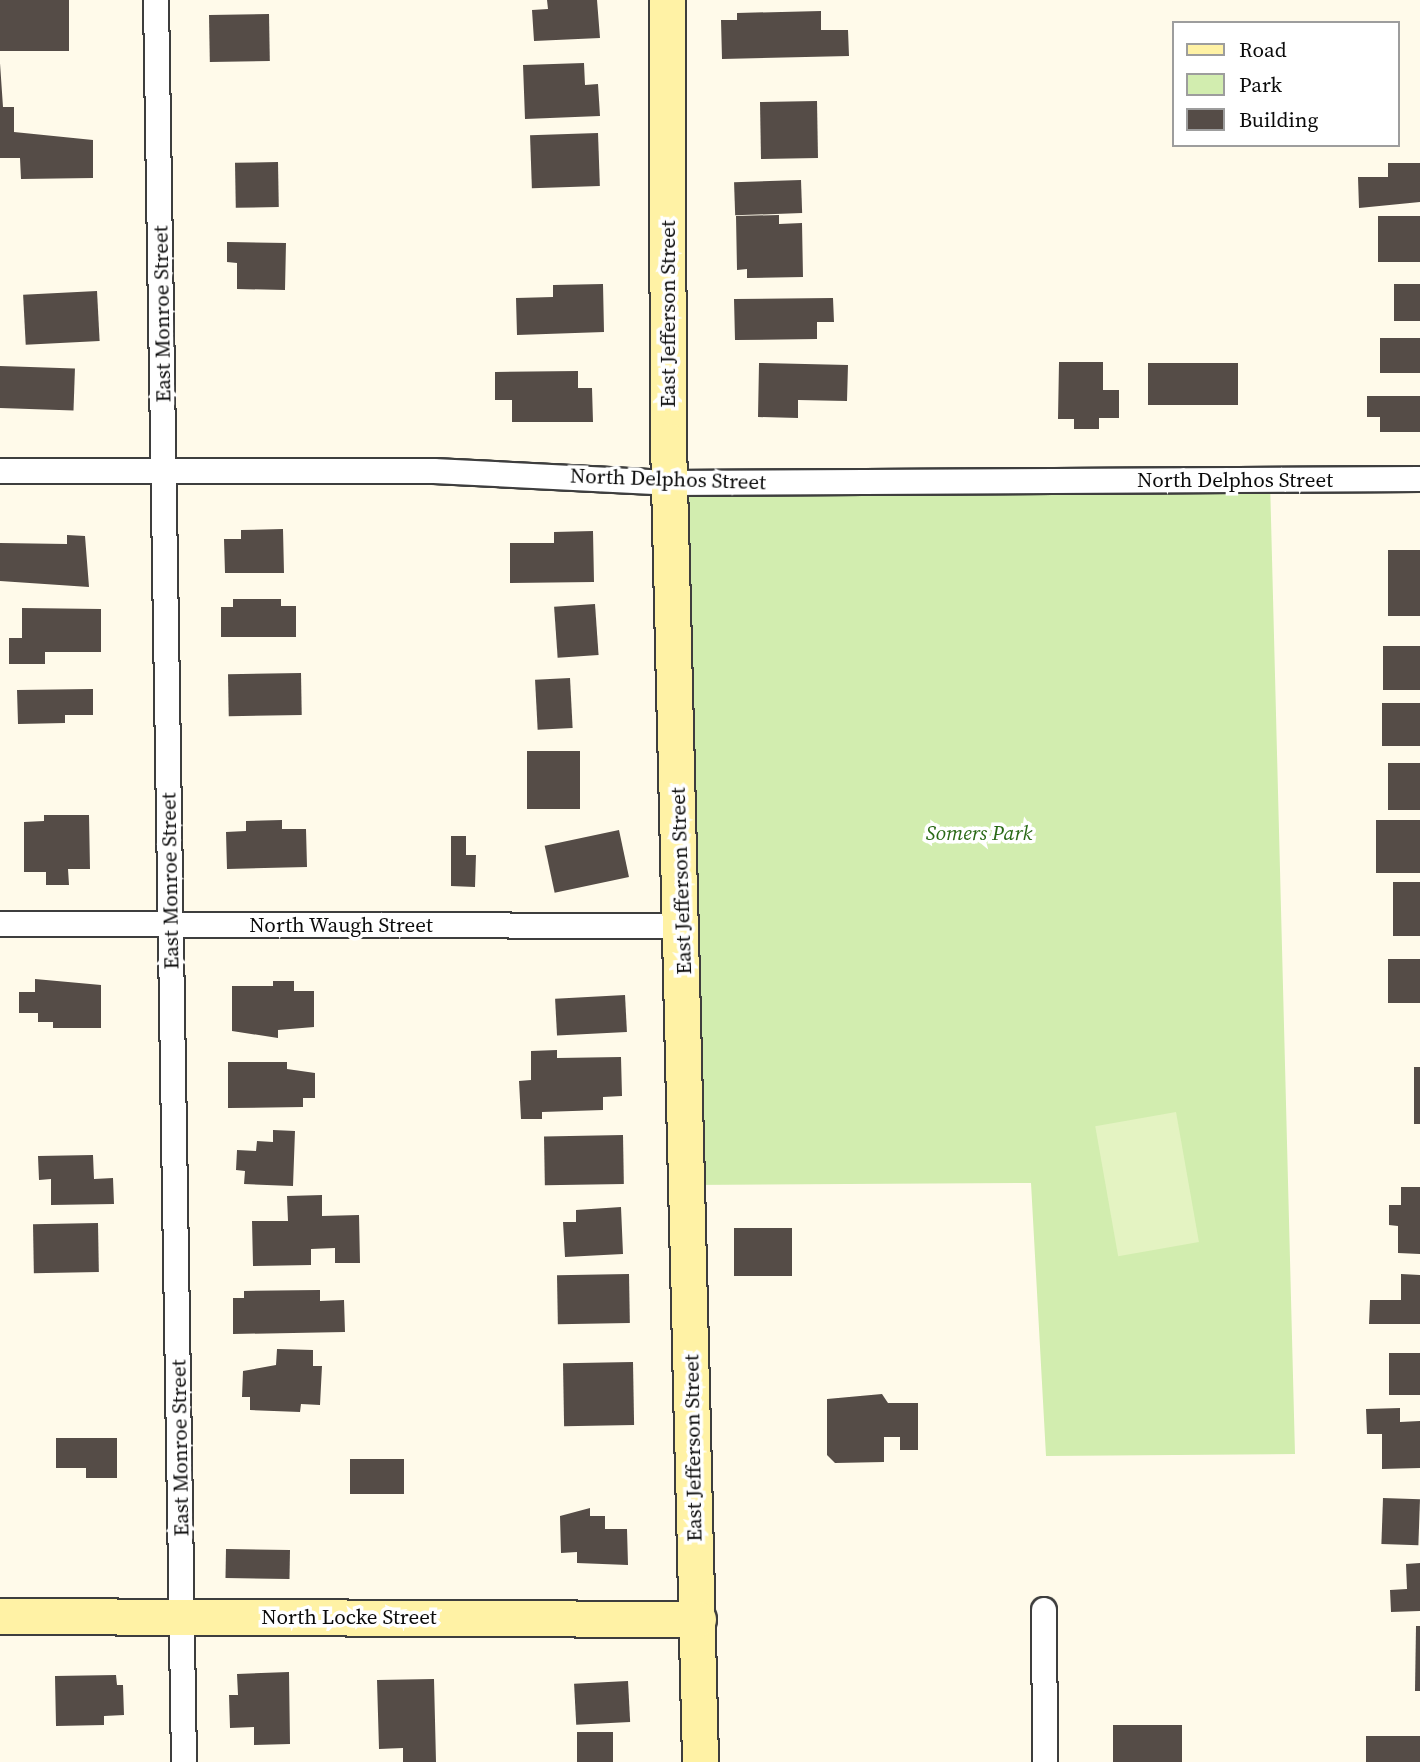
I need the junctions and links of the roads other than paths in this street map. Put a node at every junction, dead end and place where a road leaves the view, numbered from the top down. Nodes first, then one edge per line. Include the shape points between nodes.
1 (156, 0) edge
2 (667, 0) edge
3 (0, 471) edge
4 (165, 471) junction
5 (1420, 479) edge
6 (670, 483) junction
7 (0, 924) edge
8 (171, 924) junction
9 (682, 926) junction
10 (1044, 1610) dead end
11 (0, 1616) edge
12 (183, 1616) junction
13 (698, 1619) junction
14 (184, 1762) edge
15 (700, 1762) edge
16 (1045, 1762) edge

1 - 4 street, East Monroe Street
2 - 6 street, East Jefferson Street
3 - 4 street, North Delphos Street
4 - 6 street, North Delphos Street via 434,471
4 - 8 street, East Monroe Street
5 - 6 street, North Delphos Street
6 - 9 street, East Jefferson Street
7 - 8 street, North Waugh Street
8 - 9 street, North Waugh Street
8 - 12 street, East Monroe Street
9 - 13 street, East Jefferson Street
10 - 16 street
11 - 12 street, North Locke Street
12 - 13 street, North Locke Street
12 - 14 street, East Monroe Street
13 - 15 street, East Jefferson Street

